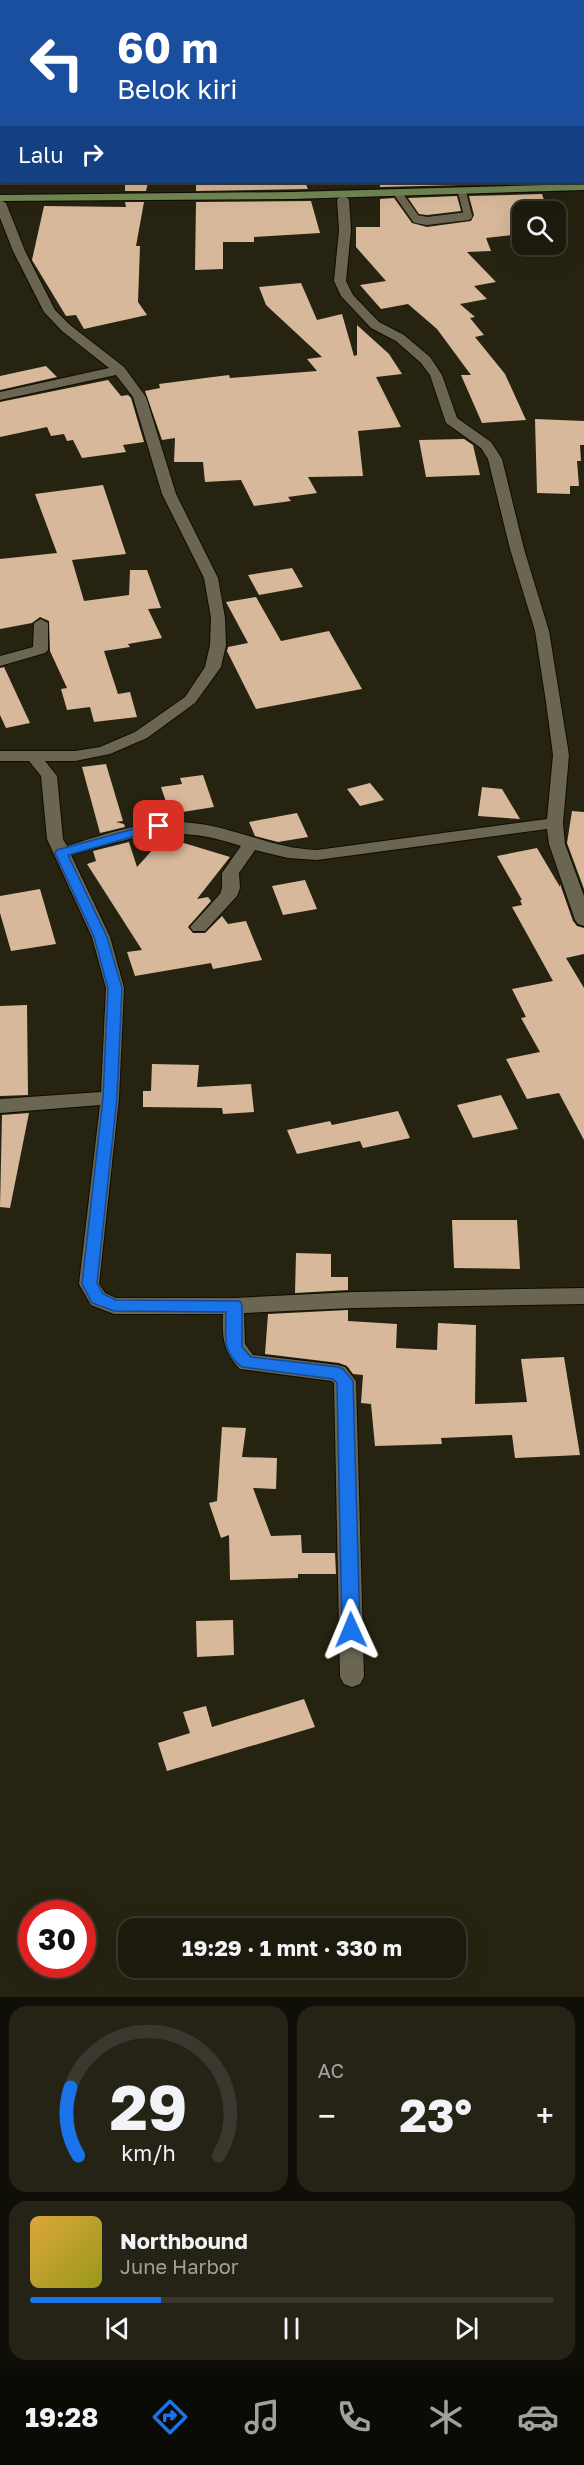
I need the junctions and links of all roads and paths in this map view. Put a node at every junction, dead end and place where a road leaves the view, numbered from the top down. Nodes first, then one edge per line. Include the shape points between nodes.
1 (584, 188) edge
2 (462, 194) junction
3 (399, 196) junction
4 (0, 198) edge
5 (343, 199) junction
6 (0, 203) edge
7 (119, 370) junction
8 (0, 396) edge
9 (41, 623) dead end
10 (0, 661) edge
11 (0, 756) edge
12 (34, 757) junction
13 (555, 823) junction
14 (251, 844) junction
15 (61, 853) junction
16 (584, 920) edge
17 (199, 927) dead end
18 (110, 1098) junction
19 (0, 1106) edge
20 (584, 1296) edge
21 (234, 1306) junction
22 (352, 1677) dead end

1 - 2 main road
2 - 3 main road
2 - 3 lane via 468,216 427,220 416,219
3 - 4 main road
3 - 5 main road
5 - 6 main road
5 - 13 street via 345,230 340,282 347,296 375,325 400,338 426,360 436,375 451,420 481,441 495,459 542,631 554,702 561,755
6 - 7 street via 23,261 50,312
7 - 8 street
7 - 12 street via 139,397 169,494 211,578 218,645 213,667 190,700 141,735 104,751
9 - 10 street via 40,650
11 - 12 street
12 - 15 street via 49,776 52,821
13 - 14 street via 317,855 276,852
13 - 16 street via 557,844
14 - 15 street via 213,831 159,826
14 - 17 street via 230,873 228,896
15 - 18 street via 101,937 115,988
18 - 19 street
18 - 21 street via 89,1284 98,1299 114,1305
20 - 21 street
21 - 22 street via 234,1347 247,1363 338,1373 345,1381

